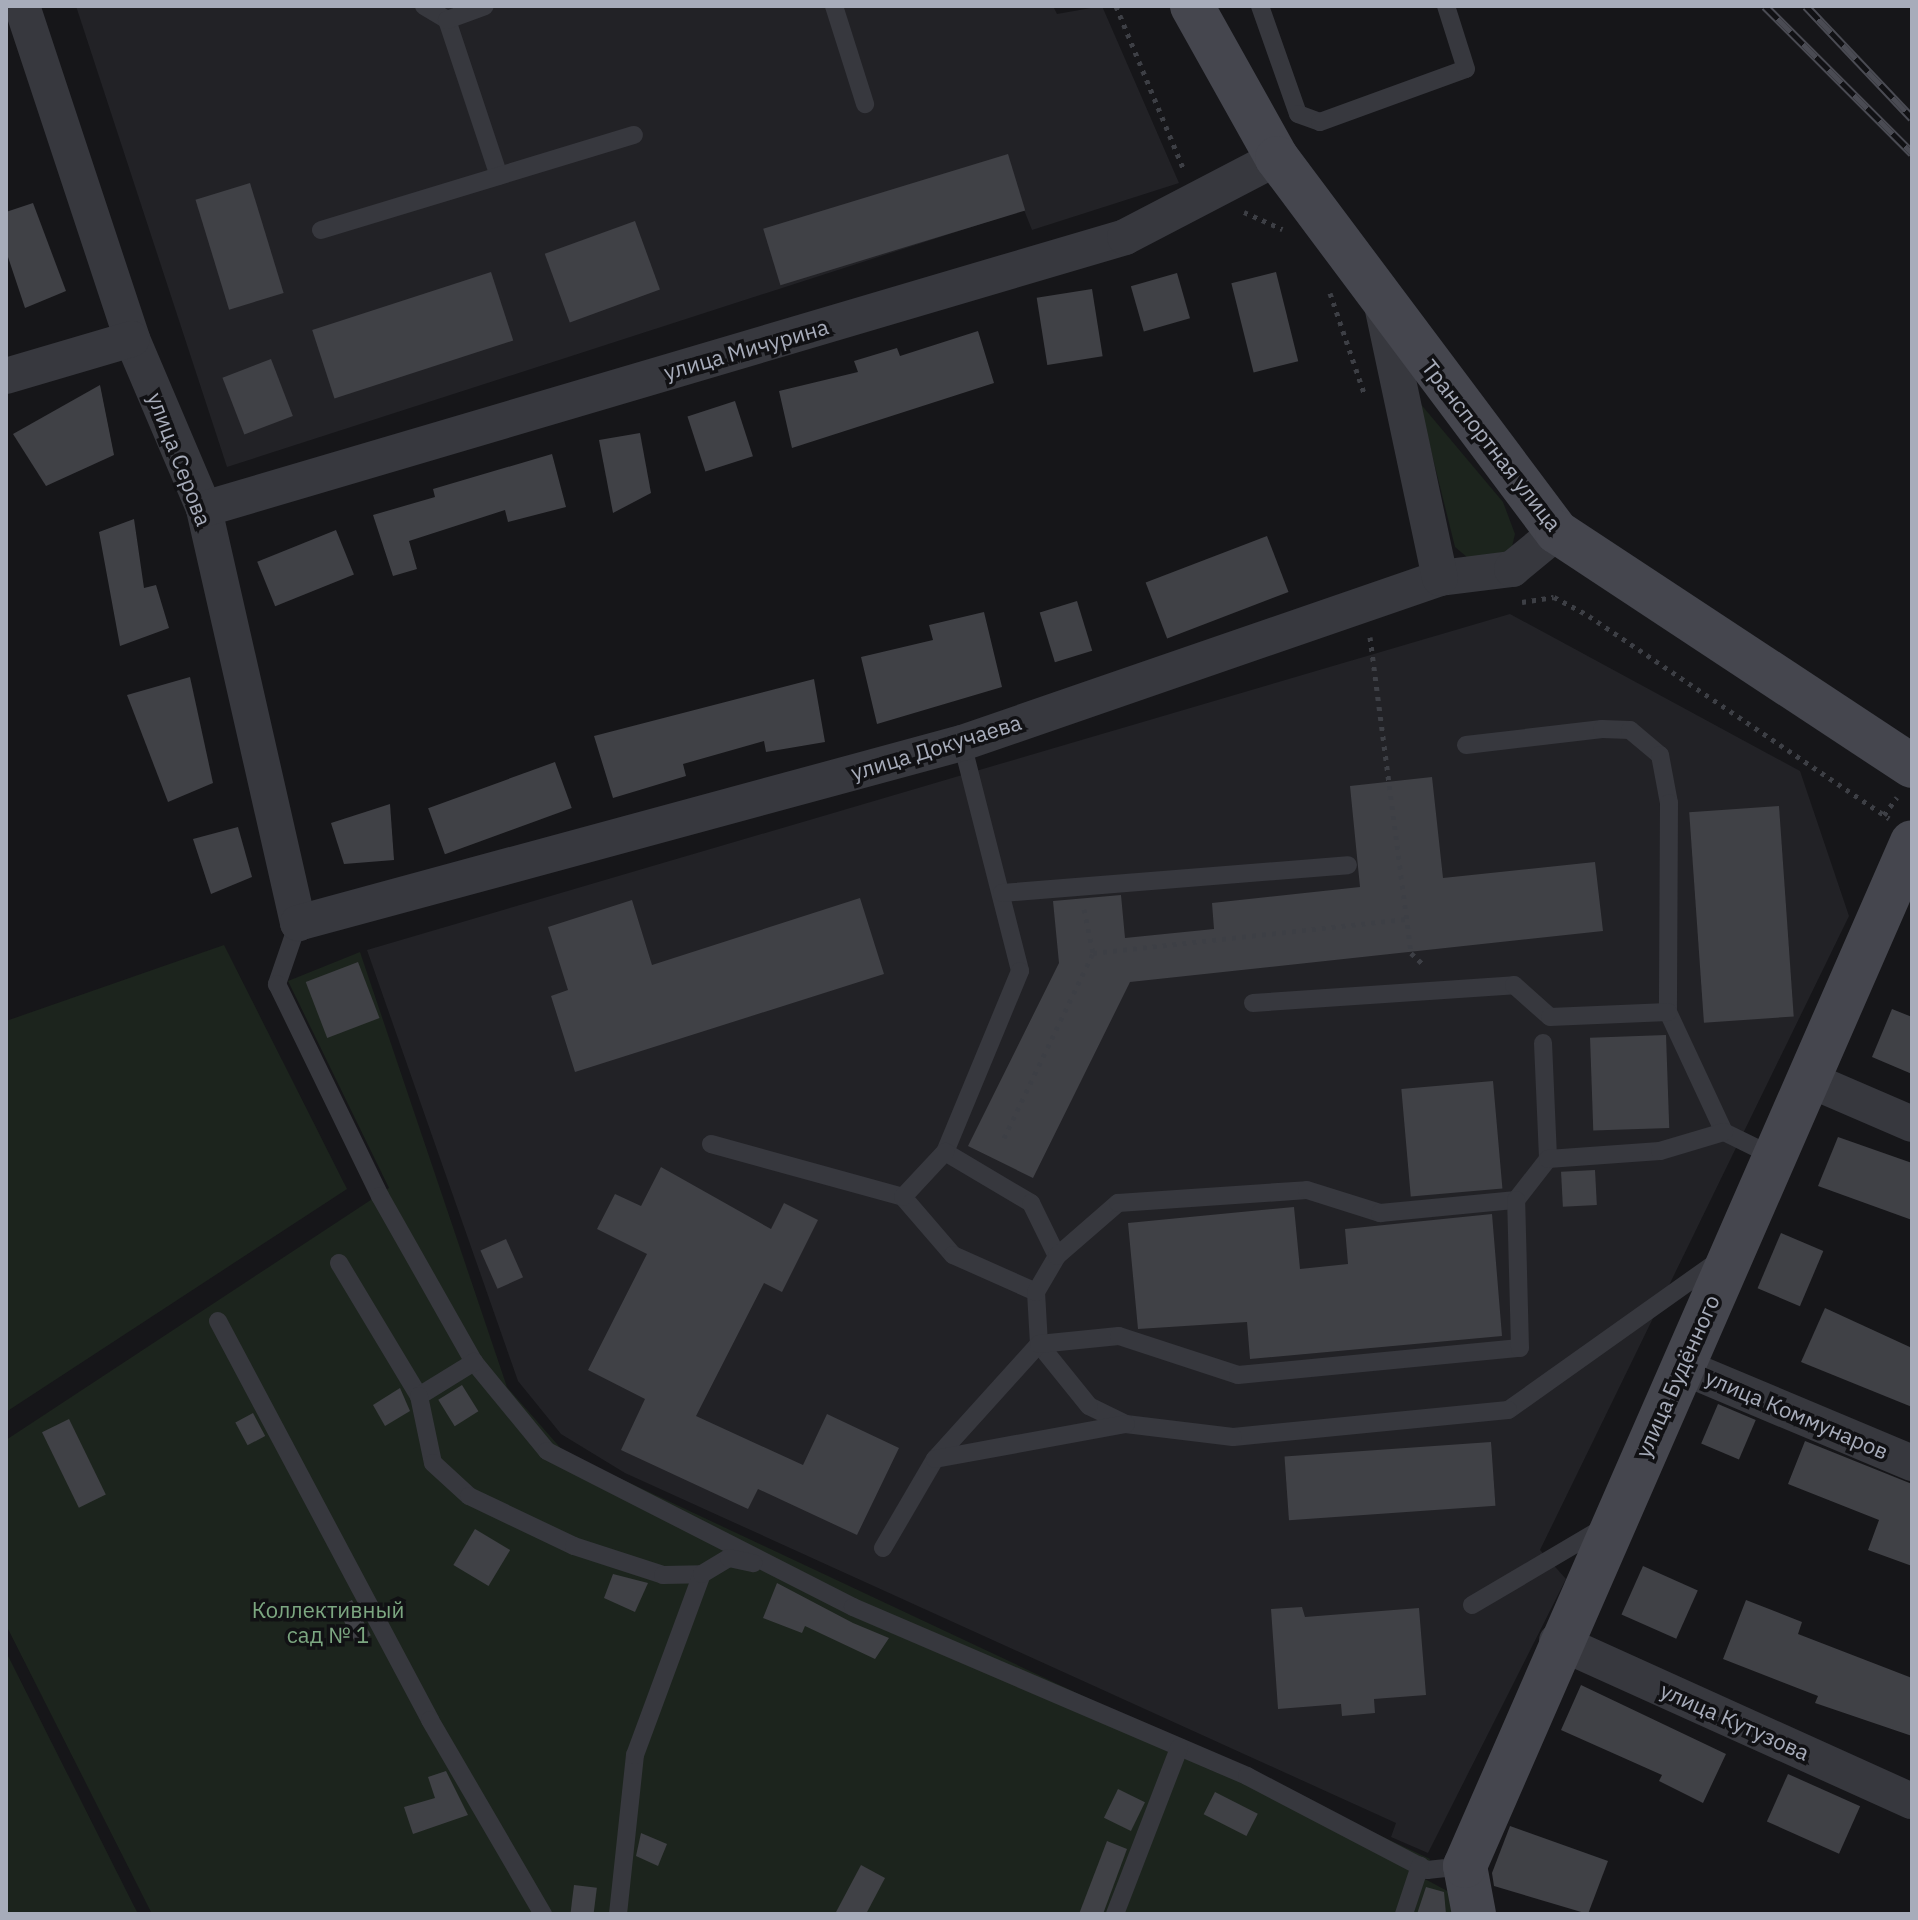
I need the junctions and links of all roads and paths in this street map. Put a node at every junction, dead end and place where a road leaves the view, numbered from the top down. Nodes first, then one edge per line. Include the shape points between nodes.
1 (22, 6) edge
2 (424, 6) edge
3 (485, 6) edge
4 (834, 6) edge
5 (1116, 6) edge
6 (1192, 6) edge
7 (1260, 6) edge
8 (1446, 6) edge
9 (447, 20) junction
10 (865, 104) dead end
11 (634, 135) dead end
12 (1277, 158) junction
13 (499, 176) junction
14 (1210, 193) junction
15 (321, 230) dead end
16 (1287, 232) dead end
17 (1382, 305) junction
18 (132, 339) junction
19 (6, 376) edge
20 (204, 509) junction
21 (1557, 532) junction
22 (1440, 578) junction
23 (1509, 604) dead end
24 (1383, 633) dead end
25 (1370, 637) junction
26 (1355, 642) dead end
27 (962, 743) junction
28 (1466, 745) dead end
29 (1912, 766) edge
30 (1898, 829) edge
31 (1348, 865) dead end
32 (1002, 893) junction
33 (1083, 904) dead end
34 (1406, 919) junction
35 (298, 923) junction
36 (1093, 953) junction
37 (1411, 953) dead end
38 (1253, 1003) dead end
39 (1668, 1012) junction
40 (1543, 1043) dead end
41 (1810, 1080) junction
42 (1912, 1124) edge
43 (1724, 1132) junction
44 (1004, 1138) dead end
45 (711, 1144) dead end
46 (945, 1152) junction
47 (1775, 1157) junction
48 (1548, 1159) junction
49 (903, 1197) junction
50 (1516, 1200) junction
51 (1730, 1253) junction
52 (1057, 1256) junction
53 (339, 1263) dead end
54 (1036, 1292) junction
55 (218, 1321) dead end
56 (1039, 1344) junction
57 (474, 1362) junction
58 (1681, 1366) junction
59 (419, 1396) junction
60 (1126, 1424) junction
61 (935, 1459) junction
62 (1912, 1463) edge
63 (1613, 1521) junction
64 (883, 1548) dead end
65 (779, 1569) junction
66 (702, 1574) junction
67 (1472, 1605) dead end
68 (1557, 1641) junction
69 (1179, 1748) junction
70 (1912, 1801) edge
71 (1420, 1866) junction
72 (1465, 1866) junction
73 (543, 1914) edge
74 (618, 1914) edge
75 (1115, 1914) edge
76 (1404, 1914) edge
77 (1474, 1914) edge

1 - 18 street, улица Серова
2 - 9 lane
3 - 9 lane
4 - 10 lane
5 - 14 path via 1186,174
6 - 12 street, Транспортная улица
7 - 8 lane via 1298,114 1320,122 1466,69
9 - 13 lane
11 - 13 lane
12 - 14 street, улица Мичурина
12 - 17 street, Транспортная улица
13 - 15 lane
14 - 16 path
14 - 20 street, улица Мичурина via 1125,237
17 - 21 street, Транспортная улица
17 - 22 street
18 - 19 street
18 - 20 street, улица Серова
20 - 35 street, улица Серова
21 - 22 street, улица Докучаева via 1512,569
21 - 29 street, Транспортная улица
22 - 27 street, улица Докучаева
23 - 30 path via 1554,597 1589,616
24 - 25 path
25 - 26 path
25 - 34 path
27 - 32 lane
27 - 35 street, улица Докучаева
28 - 39 lane via 1630,730 1660,755 1669,803
30 - 41 street, улица Будённого
31 - 32 lane
32 - 46 lane via 1020,971
33 - 36 path
34 - 36 path
34 - 37 path
35 - 57 lane via 277,984 380,1196
36 - 44 path
38 - 39 lane via 1514,985 1550,1017
39 - 43 lane
40 - 48 lane
41 - 42 street
41 - 47 street, улица Будённого
43 - 47 lane
43 - 48 lane via 1660,1151
45 - 49 lane
46 - 49 lane
46 - 52 lane via 1031,1203
47 - 51 street, улица Будённого
48 - 50 lane
49 - 54 lane via 953,1255
50 - 52 lane via 1380,1213 1307,1190 1191,1194 1118,1203
50 - 56 lane via 1520,1348 1238,1375 1119,1336
51 - 58 street, улица Будённого
51 - 60 lane via 1508,1410 1233,1437
52 - 54 lane
53 - 59 lane
54 - 56 lane
55 - 73 lane via 430,1720
56 - 60 lane via 1089,1406
56 - 61 lane
57 - 59 lane
57 - 65 lane via 547,1451
58 - 62 street, улица Коммунаров
58 - 63 street, улица Будённого
59 - 66 lane via 433,1463 469,1496 574,1546 663,1575
60 - 61 lane
61 - 64 lane
63 - 67 lane via 1552,1564
63 - 68 street, улица Будённого
65 - 66 lane via 729,1558
65 - 69 lane
66 - 74 lane via 635,1755
68 - 70 street, улица Кутузова
68 - 72 street, улица Будённого
69 - 71 lane
69 - 75 lane
71 - 72 lane
71 - 76 lane
72 - 77 street

